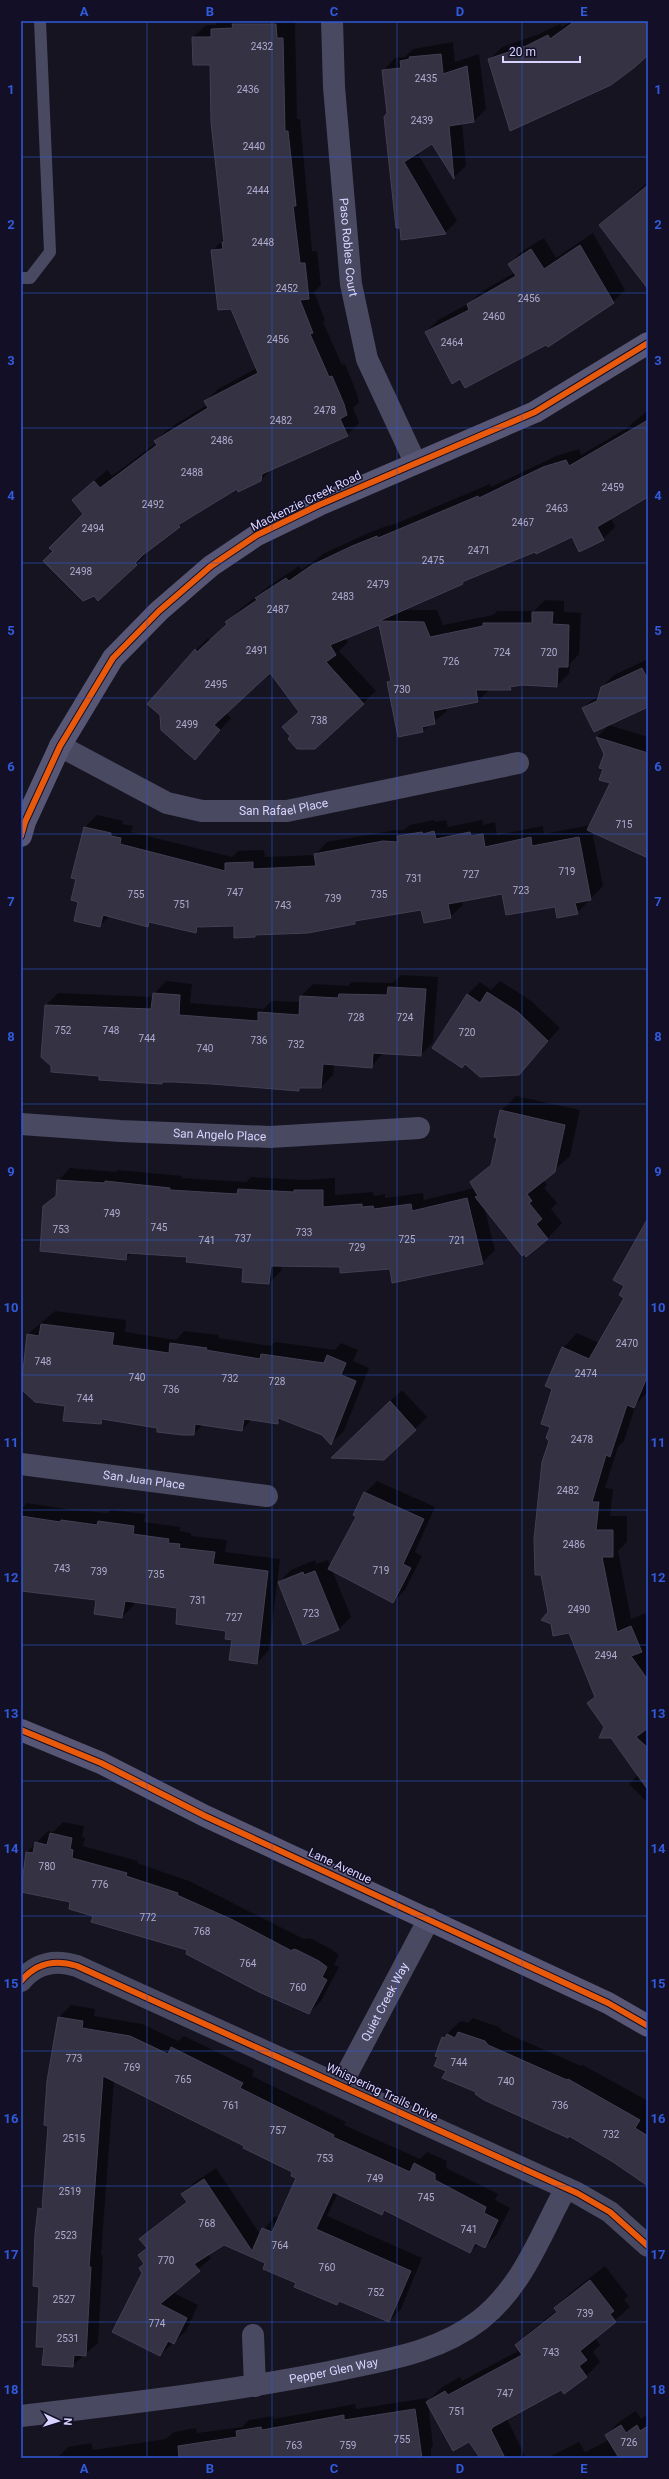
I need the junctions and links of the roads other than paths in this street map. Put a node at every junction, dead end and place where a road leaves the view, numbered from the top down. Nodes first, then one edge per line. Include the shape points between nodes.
1 (40, 21) edge
2 (332, 21) edge
3 (21, 278) edge
4 (648, 343) edge
5 (415, 462) junction
6 (60, 746) junction
7 (518, 763) dead end
8 (21, 836) edge
9 (21, 1124) edge
10 (419, 1128) dead end
11 (21, 1464) edge
12 (267, 1496) dead end
13 (21, 1730) edge
14 (429, 1919) junction
15 (21, 1980) edge
16 (648, 2026) edge
17 (341, 2085) junction
18 (566, 2188) junction
19 (648, 2246) edge
20 (253, 2335) dead end
21 (255, 2386) junction
22 (21, 2416) edge

1 - 3 lane via 50,252 30,278
2 - 5 street, Paso Robles Court via 334,87 351,284 367,359
4 - 5 street, Mackenzie Creek Road via 535,412
5 - 6 street, Mackenzie Creek Road via 257,535 211,566 159,611 113,658
6 - 7 street, San Rafael Place via 167,803 202,812 287,811
6 - 8 street, Mackenzie Creek Road
9 - 10 street, San Angelo Place via 270,1137
11 - 12 street, San Juan Place
13 - 14 street, Lane Avenue via 102,1763 205,1816
14 - 16 street, Lane Avenue via 608,2003
14 - 17 street, Quiet Creek Way
15 - 17 street, Whispering Trails Drive via 34,1968 55,1962 77,1966
17 - 18 street, Whispering Trails Drive
18 - 19 street, Whispering Trails Drive via 610,2212
18 - 21 street, Pepper Glen Way via 529,2264 515,2284 480,2319 456,2336 403,2357
20 - 21 street
21 - 22 street, Pepper Glen Way

